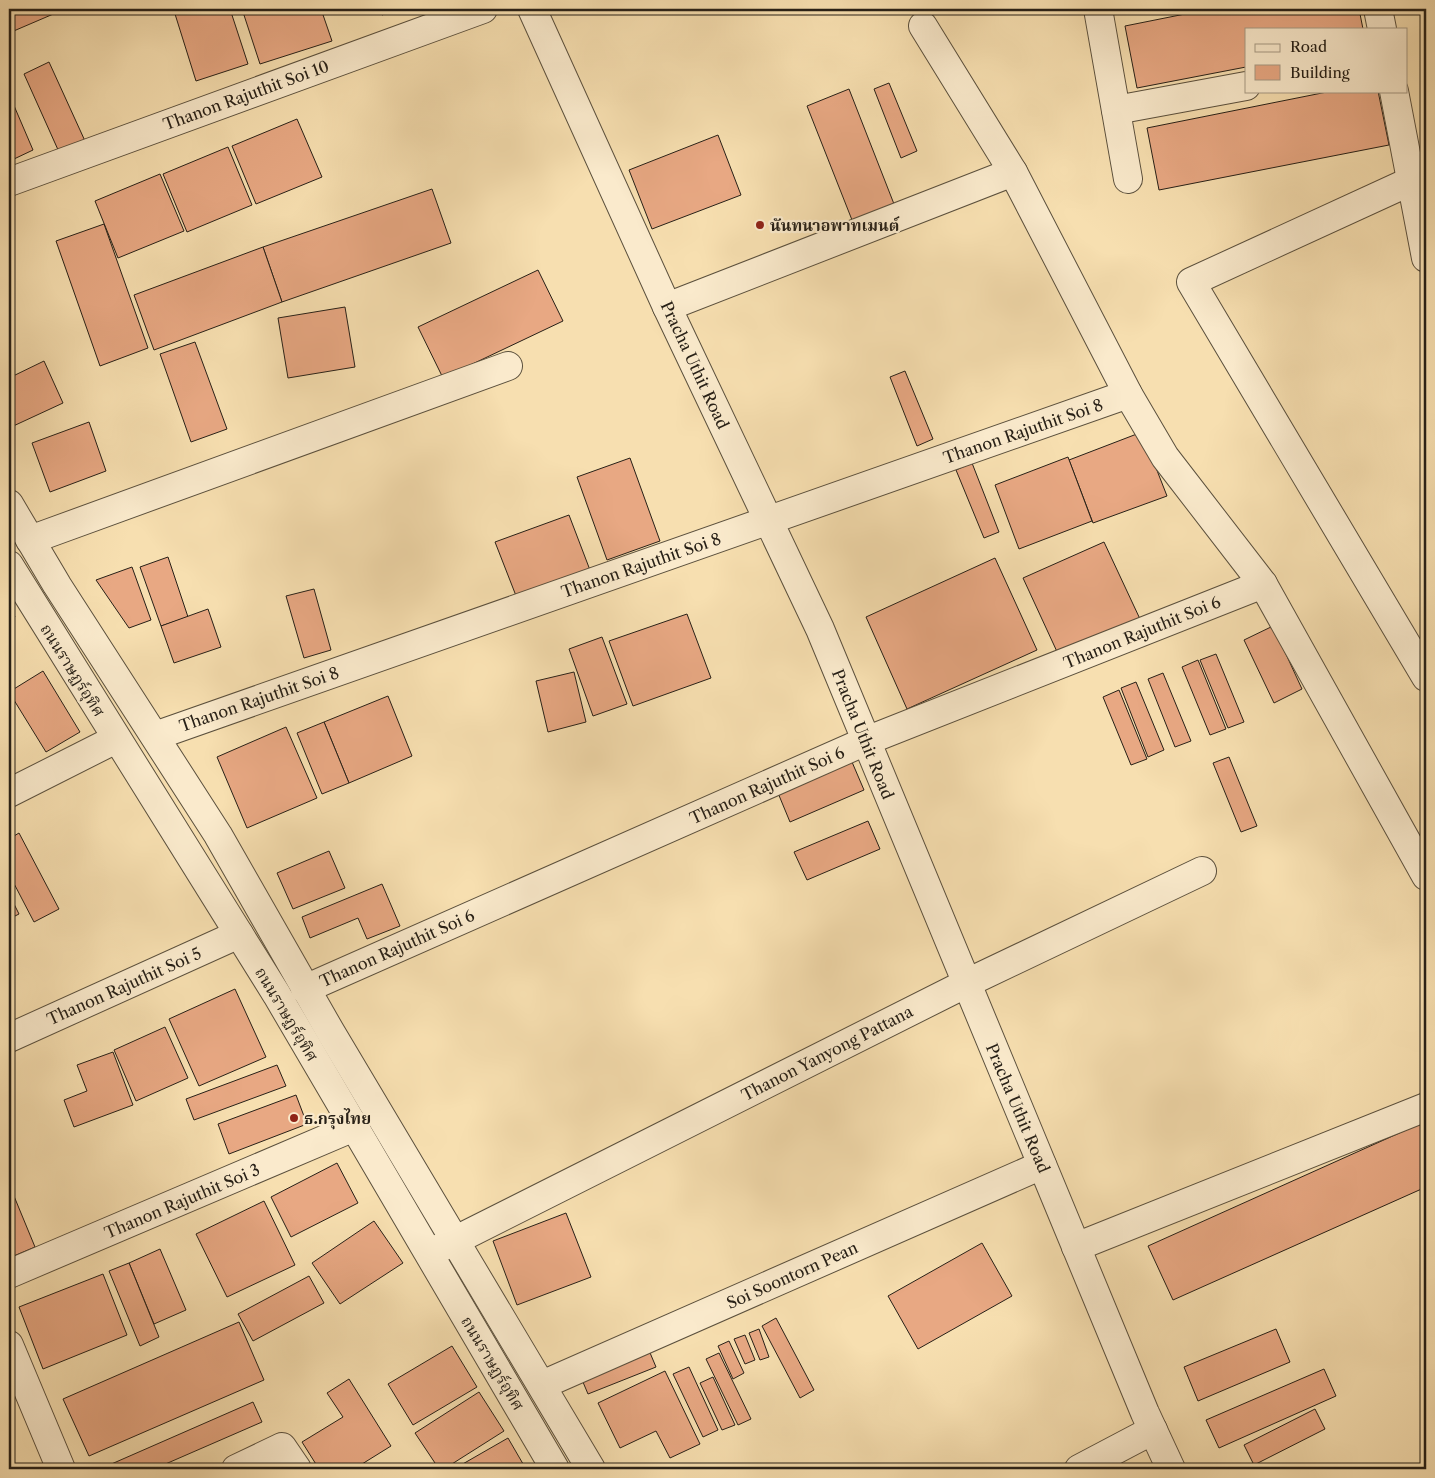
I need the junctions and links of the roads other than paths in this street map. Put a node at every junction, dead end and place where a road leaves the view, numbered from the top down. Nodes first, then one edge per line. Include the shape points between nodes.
1 (483, 9) edge
2 (532, 9) edge
3 (1098, 9) edge
4 (1378, 9) edge
5 (923, 26) dead end
6 (1382, 28) edge
7 (1245, 86) edge
8 (1394, 92) edge
9 (1116, 110) junction
10 (1013, 172) junction
11 (1128, 179) dead end
12 (1411, 181) junction
13 (9, 182) edge
14 (1426, 258) edge
15 (668, 306) junction
16 (508, 366) dead end
17 (1128, 394) junction
18 (9, 504) edge
19 (769, 520) junction
20 (30, 540) junction
21 (9, 565) edge
22 (1263, 584) junction
23 (1426, 677) edge
24 (155, 736) junction
25 (116, 739) junction
26 (866, 741) junction
27 (9, 793) edge
28 (1202, 870) dead end
29 (1426, 876) edge
30 (239, 934) junction
31 (967, 983) junction
32 (305, 988) junction
33 (9, 1038) edge
34 (1426, 1107) edge
35 (351, 1122) junction
36 (1042, 1165) junction
37 (455, 1240) junction
38 (1076, 1247) junction
39 (428, 1254) junction
40 (9, 1274) edge
41 (9, 1345) edge
42 (542, 1385) junction
43 (1153, 1430) junction
44 (61, 1469) edge
45 (236, 1469) edge
46 (296, 1469) edge
47 (555, 1469) edge
48 (591, 1469) edge
49 (1079, 1469) edge
50 (1171, 1469) edge

1 - 13 street, Thanon Rajuthit Soi 10
2 - 15 street, Pracha Uthit Road
3 - 9 street
4 - 6 street
5 - 10 street
7 - 9 street
8 - 12 street
9 - 11 street
10 - 15 street
10 - 17 street
12 - 14 street
12 - 23 street via 1191,282
15 - 19 street, Pracha Uthit Road
16 - 20 street
17 - 19 street, Thanon Rajuthit Soi 8
17 - 22 street via 1165,458
18 - 20 street
19 - 24 street, Thanon Rajuthit Soi 8
19 - 26 street, Pracha Uthit Road via 820,629
20 - 24 street
21 - 25 street, ถนนราษฏร์อุทิศ
22 - 26 street, Thanon Rajuthit Soi 6
22 - 29 street
24 - 32 street via 218,835
25 - 27 street
25 - 30 street, ถนนราษฏร์อุทิศ
26 - 31 street, Pracha Uthit Road
26 - 32 street, Thanon Rajuthit Soi 6
28 - 31 street, Thanon Yanyong Pattana
30 - 33 street, Thanon Rajuthit Soi 5
30 - 35 street, ถนนราษฏร์อุทิศ
31 - 36 street, Pracha Uthit Road
31 - 37 street, Thanon Yanyong Pattana
32 - 37 street
34 - 38 street
35 - 39 street, ถนนราษฏร์อุทิศ
35 - 40 street, Thanon Rajuthit Soi 3 via 346,1130
36 - 38 street, Pracha Uthit Road
36 - 42 street, Soi Soontorn Pean
37 - 39 street, Thanon Yanyong Pattana
37 - 42 street
38 - 43 street, Pracha Uthit Road
39 - 47 street, ถนนราษฏร์อุทิศ
41 - 44 street
42 - 48 street
43 - 49 street
43 - 50 street, Pracha Uthit Road
45 - 46 street via 282,1447

